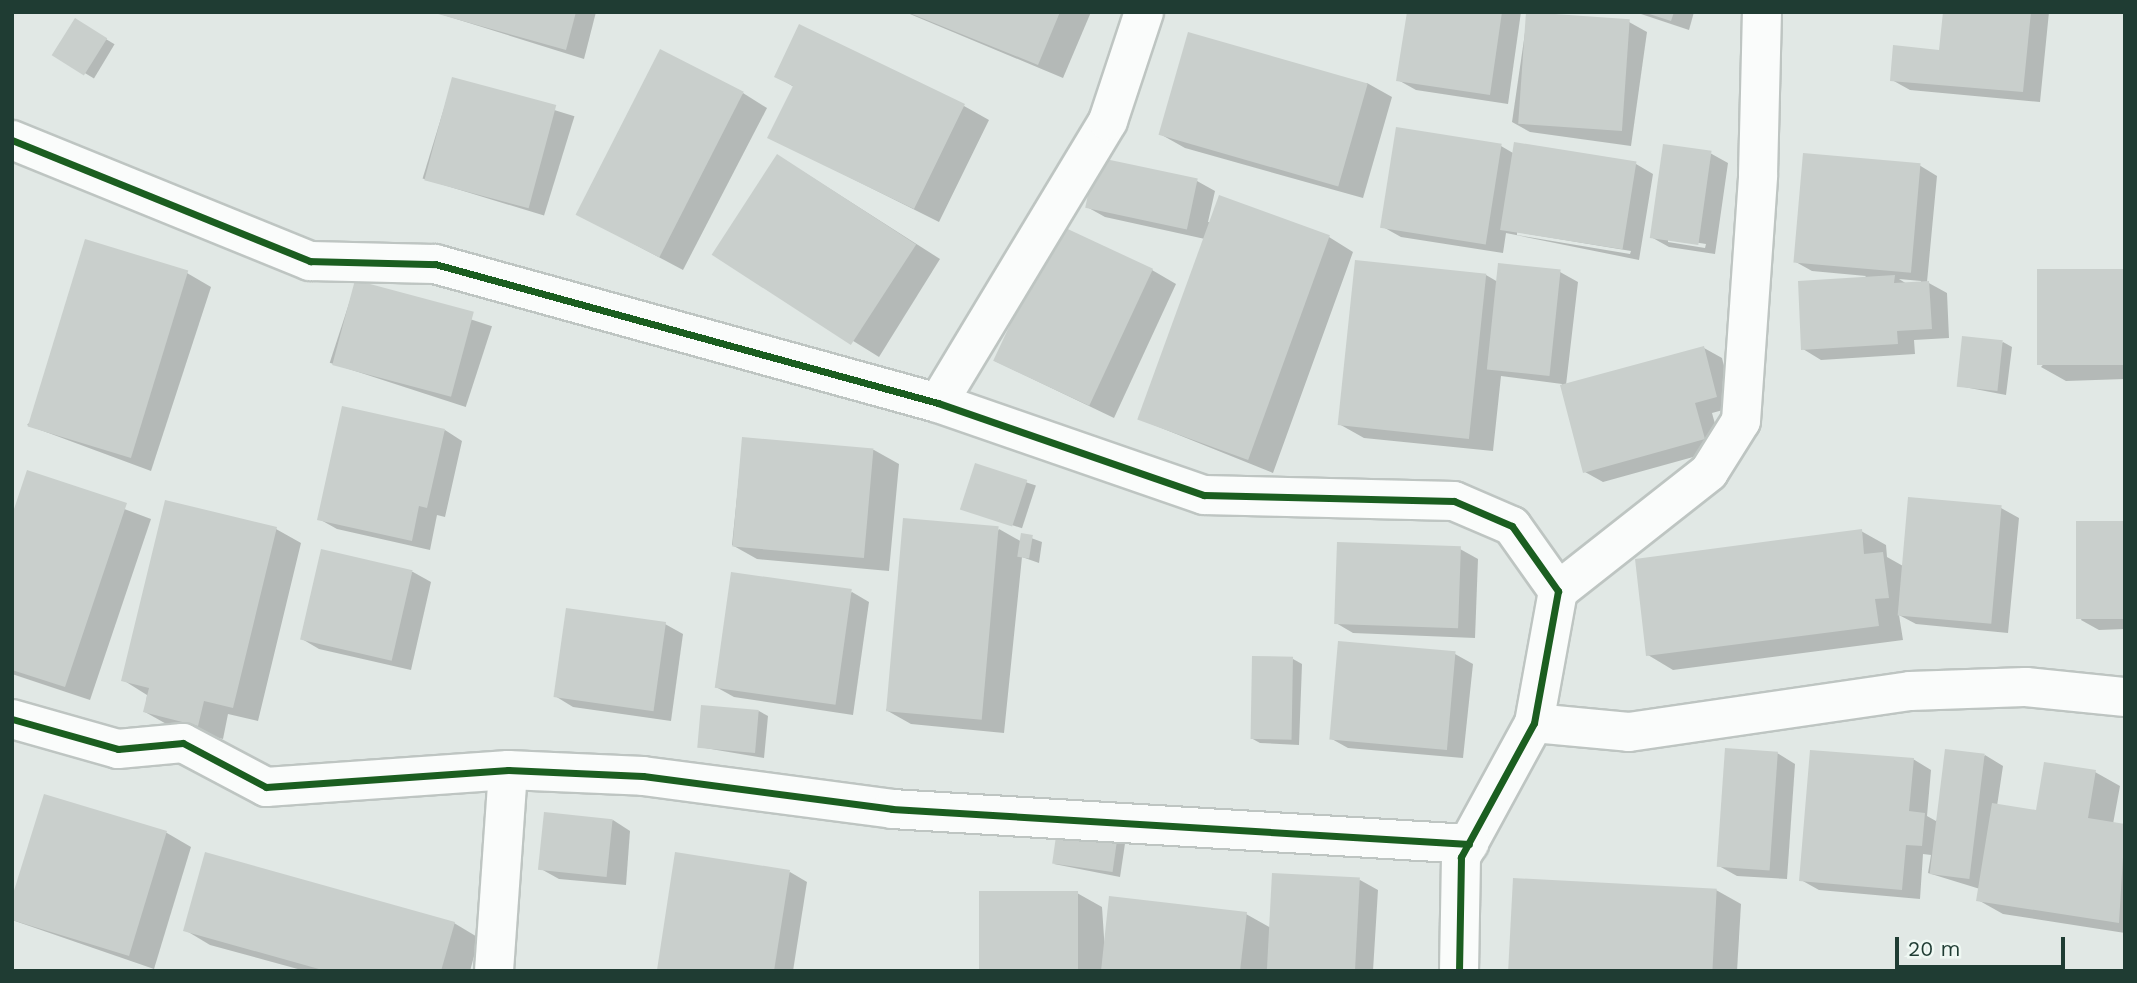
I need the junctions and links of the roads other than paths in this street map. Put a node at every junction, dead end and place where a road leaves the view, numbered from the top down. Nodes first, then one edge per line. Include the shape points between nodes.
1 (1144, 12) edge
2 (1762, 12) edge
3 (12, 140) edge
4 (938, 403) junction
5 (1558, 592) junction
6 (2125, 697) edge
7 (12, 719) edge
8 (1534, 723) junction
9 (508, 770) junction
10 (1468, 844) junction
11 (494, 971) edge
12 (1459, 971) edge

1 - 4 street via 1108,121
2 - 5 street via 1741,421 1709,472
3 - 4 street via 310,261 435,264
4 - 5 street via 1204,495 1454,501 1512,526
5 - 8 street
6 - 8 street via 2026,687 1910,691 1629,732
7 - 9 street via 118,749 183,743 266,786
8 - 10 street
9 - 10 street via 643,776 892,808
9 - 11 street
10 - 12 street via 1461,857

